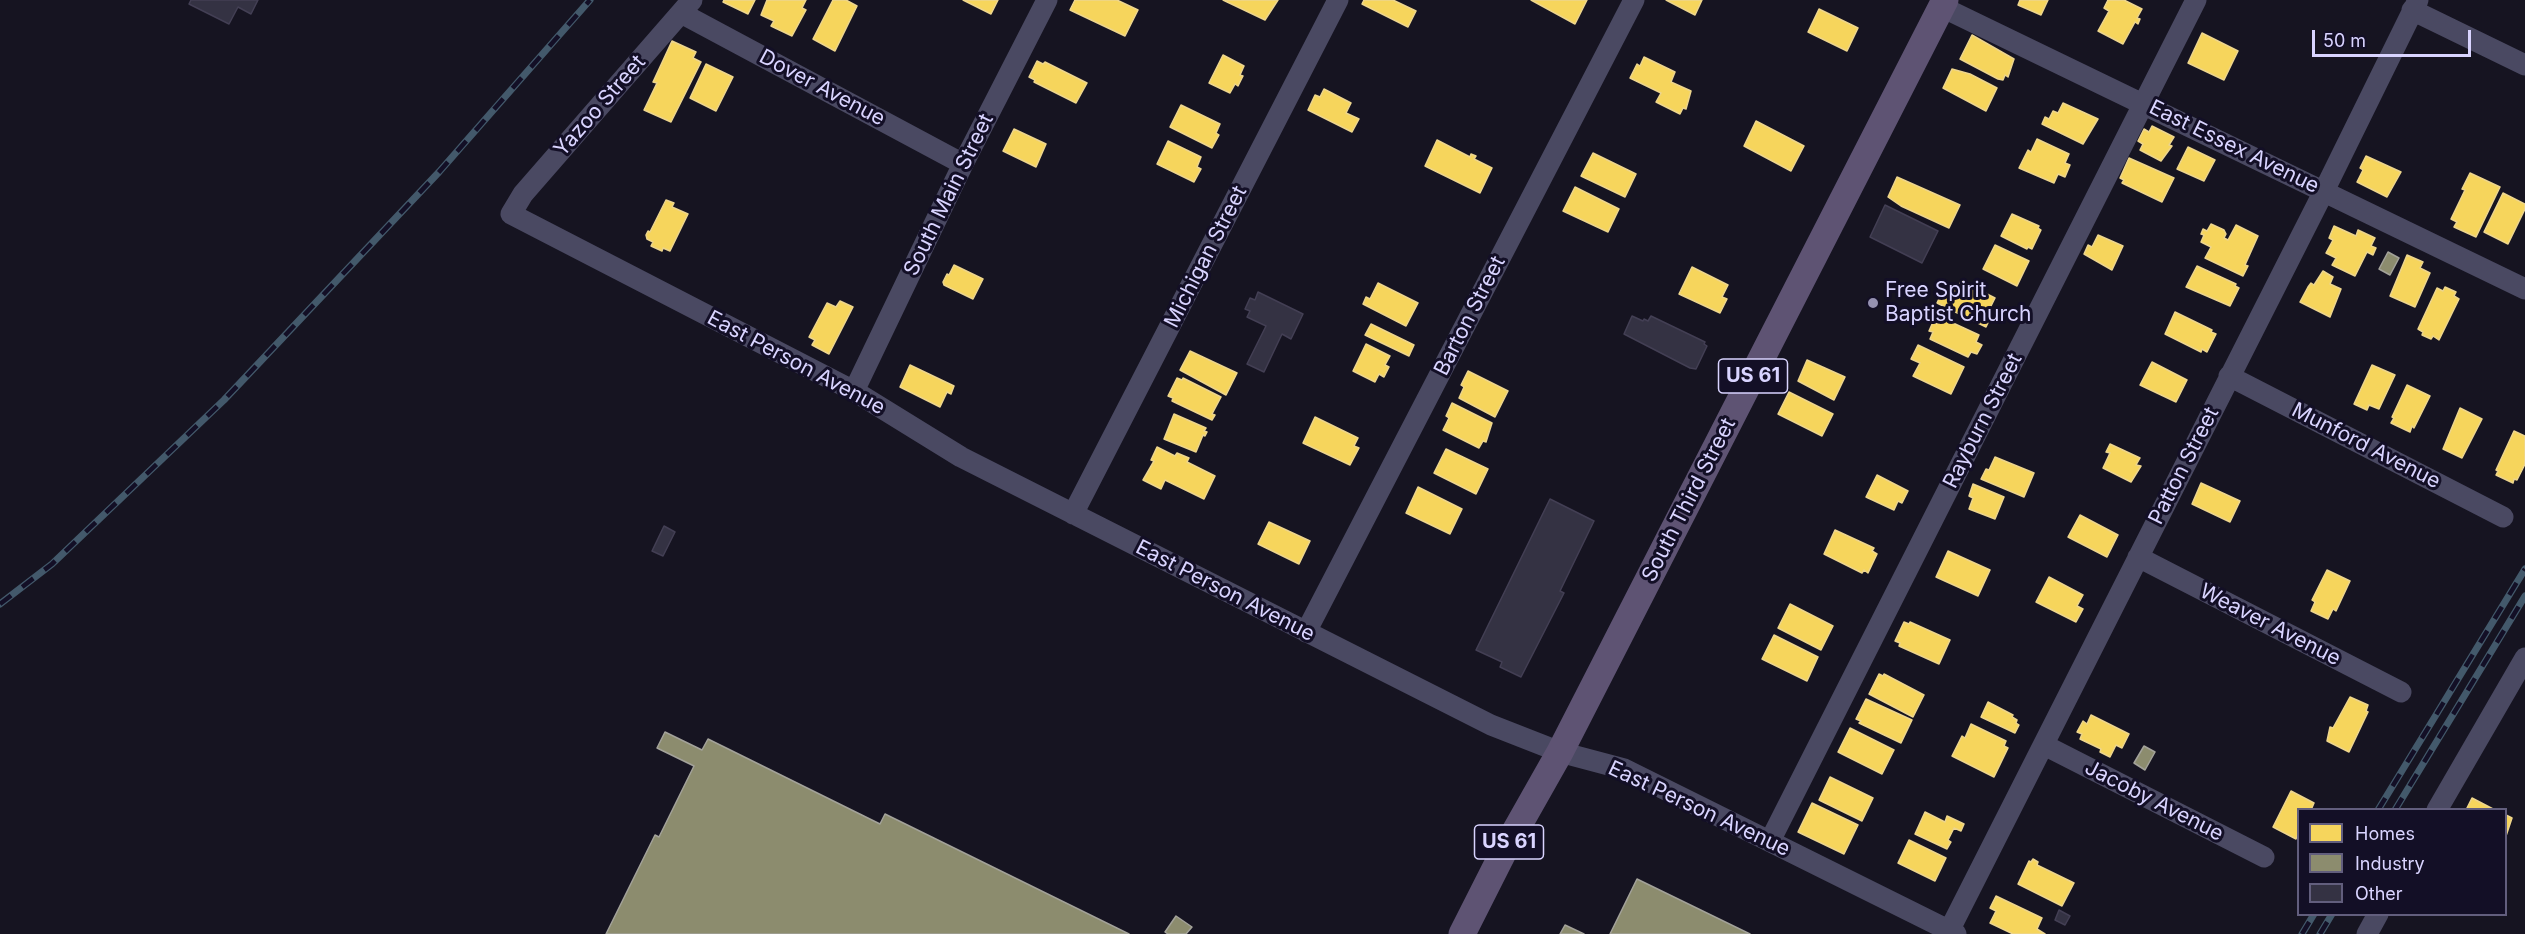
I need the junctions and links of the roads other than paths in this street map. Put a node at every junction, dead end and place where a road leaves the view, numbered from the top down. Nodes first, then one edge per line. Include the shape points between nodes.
1 (1047, 0) edge
2 (1338, 0) edge
3 (1634, 0) edge
4 (2196, 0) edge
5 (1944, 3) edge
6 (2415, 5) edge
7 (686, 7) edge
8 (2525, 65) edge
9 (2144, 103) junction
10 (963, 164) junction
11 (2324, 191) junction
12 (511, 214) joint
13 (2525, 289) edge
14 (2229, 376) junction
15 (854, 392) junction
16 (1073, 514) junction
17 (2503, 517) dead end
18 (2138, 557) junction
19 (1305, 632) junction
20 (2525, 658) edge
21 (2401, 692) dead end
22 (2044, 745) junction
23 (1560, 752) junction
24 (2438, 808) edge
25 (1770, 841) junction
26 (2264, 857) dead end
27 (2377, 916) edge
28 (1952, 932) edge
29 (1461, 934) edge
30 (2367, 934) edge

1 - 10 street, South Main Street
2 - 16 street, Michigan Street
3 - 19 street, Barton Street
4 - 9 street, Rayburn Street
5 - 9 street, East Essex Avenue
5 - 23 main road, South Third Street / US 61
6 - 8 street
6 - 11 street, Patton Street
7 - 10 street, Dover Avenue
7 - 12 street, Yazoo Street via 523,195
9 - 11 street, East Essex Avenue
9 - 25 street, Rayburn Street
10 - 15 street, South Main Street
11 - 13 street, East Essex Avenue
11 - 14 street, Patton Street
12 - 15 street, East Person Avenue
14 - 17 street, Munford Avenue
14 - 18 street, Patton Street
15 - 16 street, East Person Avenue via 961,457
16 - 19 street, East Person Avenue
18 - 21 street, Weaver Avenue
18 - 22 street, Patton Street
19 - 23 street, East Person Avenue via 1491,725
20 - 24 street
22 - 26 street, Jacoby Avenue
22 - 28 street, Patton Street
23 - 25 street, East Person Avenue via 1624,769
23 - 29 main road, South Third Street / US 61
25 - 28 street, East Person Avenue
27 - 30 street

